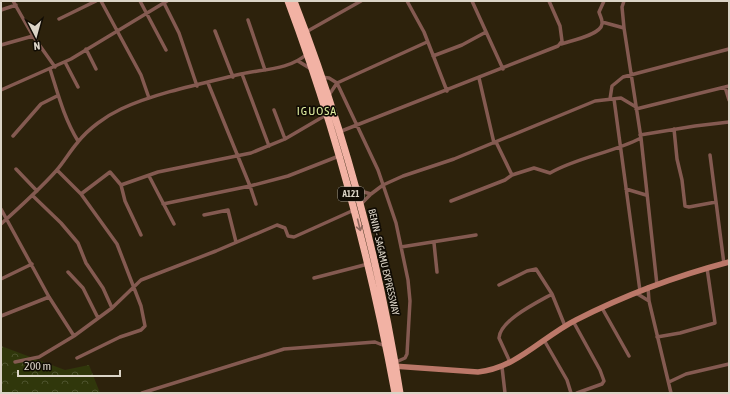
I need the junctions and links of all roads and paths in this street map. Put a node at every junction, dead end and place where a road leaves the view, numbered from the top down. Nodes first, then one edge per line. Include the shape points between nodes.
1 (13, 1) edge
2 (96, 1) edge
3 (101, 1) edge
4 (140, 1) edge
5 (288, 1) edge
6 (294, 1) edge
7 (361, 1) edge
8 (407, 1) edge
9 (472, 1) edge
10 (549, 1) edge
11 (604, 1) edge
12 (624, 1) edge
13 (165, 2) edge
14 (16, 5) junction
15 (1, 10) edge
16 (146, 12) junction
17 (59, 19) dead end
18 (248, 20) dead end
19 (602, 22) junction
20 (624, 28) junction
21 (117, 30) junction
22 (303, 30) junction
23 (215, 31) dead end
24 (486, 32) junction
25 (33, 36) junction
26 (427, 42) junction
27 (561, 44) junction
28 (1, 45) edge
29 (86, 49) junction
30 (729, 49) edge
31 (166, 50) dead end
32 (308, 53) junction
33 (433, 56) junction
34 (298, 61) junction
35 (65, 62) junction
36 (55, 66) junction
37 (50, 69) junction
38 (96, 69) dead end
39 (503, 69) junction
40 (265, 70) junction
41 (314, 72) junction
42 (242, 74) junction
43 (632, 74) junction
44 (232, 77) junction
45 (321, 77) junction
46 (480, 78) junction
47 (208, 83) junction
48 (337, 83) junction
49 (197, 86) junction
50 (727, 86) edge
51 (78, 87) dead end
52 (1, 90) edge
53 (447, 91) junction
54 (57, 96) junction
55 (328, 96) junction
56 (149, 98) junction
57 (612, 99) junction
58 (729, 100) edge
59 (636, 108) junction
60 (274, 110) dead end
61 (328, 114) junction
62 (729, 122) edge
63 (356, 125) junction
64 (674, 129) junction
65 (340, 132) junction
66 (13, 136) dead end
67 (640, 136) junction
68 (285, 139) junction
69 (78, 141) junction
70 (495, 142) junction
71 (269, 146) junction
72 (620, 148) junction
73 (340, 155) junction
74 (710, 155) dead end
75 (237, 157) junction
76 (16, 169) dead end
77 (57, 170) junction
78 (512, 175) junction
79 (149, 176) junction
80 (354, 183) junction
81 (121, 185) junction
82 (383, 185) junction
83 (250, 186) junction
84 (626, 189) junction
85 (37, 191) junction
86 (81, 194) junction
87 (371, 194) junction
88 (646, 195) junction
89 (33, 196) junction
90 (451, 201) dead end
91 (716, 202) junction
92 (163, 204) junction
93 (256, 204) dead end
94 (358, 207) junction
95 (1, 209) edge
96 (204, 215) dead end
97 (6, 219) junction
98 (1, 224) edge
99 (174, 224) dead end
100 (141, 235) dead end
101 (476, 235) dead end
102 (236, 242) junction
103 (434, 242) junction
104 (401, 247) junction
105 (727, 263) edge
106 (32, 264) junction
107 (368, 264) junction
108 (707, 268) junction
109 (68, 272) dead end
110 (437, 272) dead end
111 (314, 278) dead end
112 (1, 279) edge
113 (499, 285) dead end
114 (657, 285) junction
115 (648, 287) junction
116 (133, 288) junction
117 (638, 292) junction
118 (552, 294) junction
119 (49, 297) junction
120 (649, 301) junction
121 (112, 308) junction
122 (602, 308) junction
123 (1, 316) edge
124 (98, 318) junction
125 (573, 322) junction
126 (565, 326) junction
127 (74, 336) junction
128 (657, 336) junction
129 (544, 340) junction
130 (386, 346) junction
131 (629, 356) dead end
132 (78, 358) dead end
133 (15, 362) dead end
134 (510, 362) junction
135 (394, 364) junction
136 (729, 364) edge
137 (502, 367) junction
138 (669, 382) junction
139 (160, 391) edge
140 (142, 393) edge
141 (396, 393) edge
142 (400, 393) edge
143 (505, 393) edge
144 (571, 393) edge
145 (577, 393) edge
146 (671, 393) edge

1 - 14 street
2 - 17 street
3 - 21 street
4 - 16 street
5 - 22 highway, A121
6 - 22 highway, BENIN - SAGAMU EXPRESSWAY / A121
7 - 22 street
8 - 26 street
9 - 24 street
10 - 27 street via 560,26
11 - 19 street via 599,12
12 - 20 street
13 - 16 street
13 - 49 street via 179,33
14 - 15 street
14 - 25 street
16 - 21 street
16 - 31 street
18 - 40 street
19 - 20 street
19 - 27 street via 600,28 592,34
20 - 43 street
21 - 29 street
21 - 56 street via 141,75
22 - 32 highway, A121
22 - 45 highway, BENIN - SAGAMU EXPRESSWAY / A121
23 - 44 street
24 - 33 street
24 - 39 street
25 - 28 street
25 - 36 street
26 - 33 street
26 - 48 street
27 - 39 street
29 - 35 street
29 - 38 street
30 - 43 street
32 - 34 street
32 - 41 highway, A121
33 - 53 street
34 - 40 street
34 - 41 street
35 - 36 street
35 - 51 street
36 - 37 street
37 - 52 street
37 - 54 street
39 - 46 street
40 - 42 street
41 - 61 highway, A121
42 - 44 street
42 - 71 street
43 - 57 street via 615,82 611,89
43 - 59 street
44 - 47 street
45 - 48 street
45 - 55 highway, BENIN - SAGAMU EXPRESSWAY / A121
46 - 53 street
46 - 70 street via 489,127
47 - 49 street
47 - 75 street
48 - 55 street
48 - 63 street
49 - 56 street
50 - 58 street
50 - 59 street
53 - 63 street
54 - 66 street via 41,104
54 - 69 street
55 - 65 highway, BENIN - SAGAMU EXPRESSWAY / A121
56 - 69 street via 120,109
57 - 59 street via 621,98
57 - 70 street via 595,101
57 - 72 street
59 - 67 street
60 - 68 street
61 - 68 street
61 - 73 highway, A121
62 - 64 street
63 - 65 street
63 - 82 street
64 - 67 street
64 - 91 street via 685,206
65 - 80 highway, BENIN - SAGAMU EXPRESSWAY / A121
67 - 72 street
67 - 88 street
68 - 71 street
69 - 77 street
70 - 78 street
70 - 82 street
71 - 75 street
72 - 78 street via 563,166 550,173 534,168
72 - 84 street
73 - 83 street via 288,176
73 - 94 highway, A121
74 - 91 street
75 - 79 street
75 - 83 street
76 - 85 street
77 - 85 street
77 - 86 street
78 - 90 street
79 - 81 street
79 - 92 street
80 - 87 street via 364,192
80 - 94 highway, BENIN - SAGAMU EXPRESSWAY / A121
81 - 86 street via 108,172
81 - 100 street via 125,201
82 - 87 street
82 - 104 street
83 - 92 street
83 - 93 street
84 - 88 street
84 - 117 street
85 - 89 street
86 - 116 street via 117,244
87 - 94 street
88 - 114 street
89 - 97 street
89 - 121 street via 78,243 86,263
91 - 105 street
92 - 99 street
94 - 102 street via 294,237 288,236 285,228 277,225
94 -> 107 highway, A121
94 - 135 highway, BENIN - SAGAMU EXPRESSWAY / A121 via 374,256
95 - 97 street
96 - 102 street via 228,210
97 - 98 street
97 - 106 street
101 - 103 street
102 - 116 street via 141,280
103 - 104 street
103 - 110 street
104 - 135 street via 410,302 407,354
105 - 108 street
106 - 112 street
106 - 119 street
107 - 111 street
107 - 130 highway, A121
108 - 114 street
108 - 128 street via 715,322 680,333
109 - 124 street via 83,288
113 - 118 street via 536,269
114 - 115 street
115 - 117 street
115 - 120 street
116 - 121 street
116 - 132 street via 141,306 144,328
117 - 120 street
117 - 122 street
118 - 126 street
118 - 134 street via 513,318 502,330 499,338
119 - 123 street
119 - 127 street
120 - 128 street
121 - 124 street
122 - 125 street
122 - 131 street
124 - 127 street
125 - 126 street
125 - 145 street via 604,382
126 - 129 street
127 - 133 street via 39,357
128 - 138 street
129 - 134 street
129 - 144 street via 567,380
130 - 135 highway, A121
130 - 139 street via 375,342 284,349
134 - 137 street
135 - 137 street via 478,372
135 - 141 highway, A121
135 - 142 highway, BENIN - SAGAMU EXPRESSWAY / A121
136 - 138 street via 686,374
137 - 143 street
138 - 146 street
139 - 140 street

